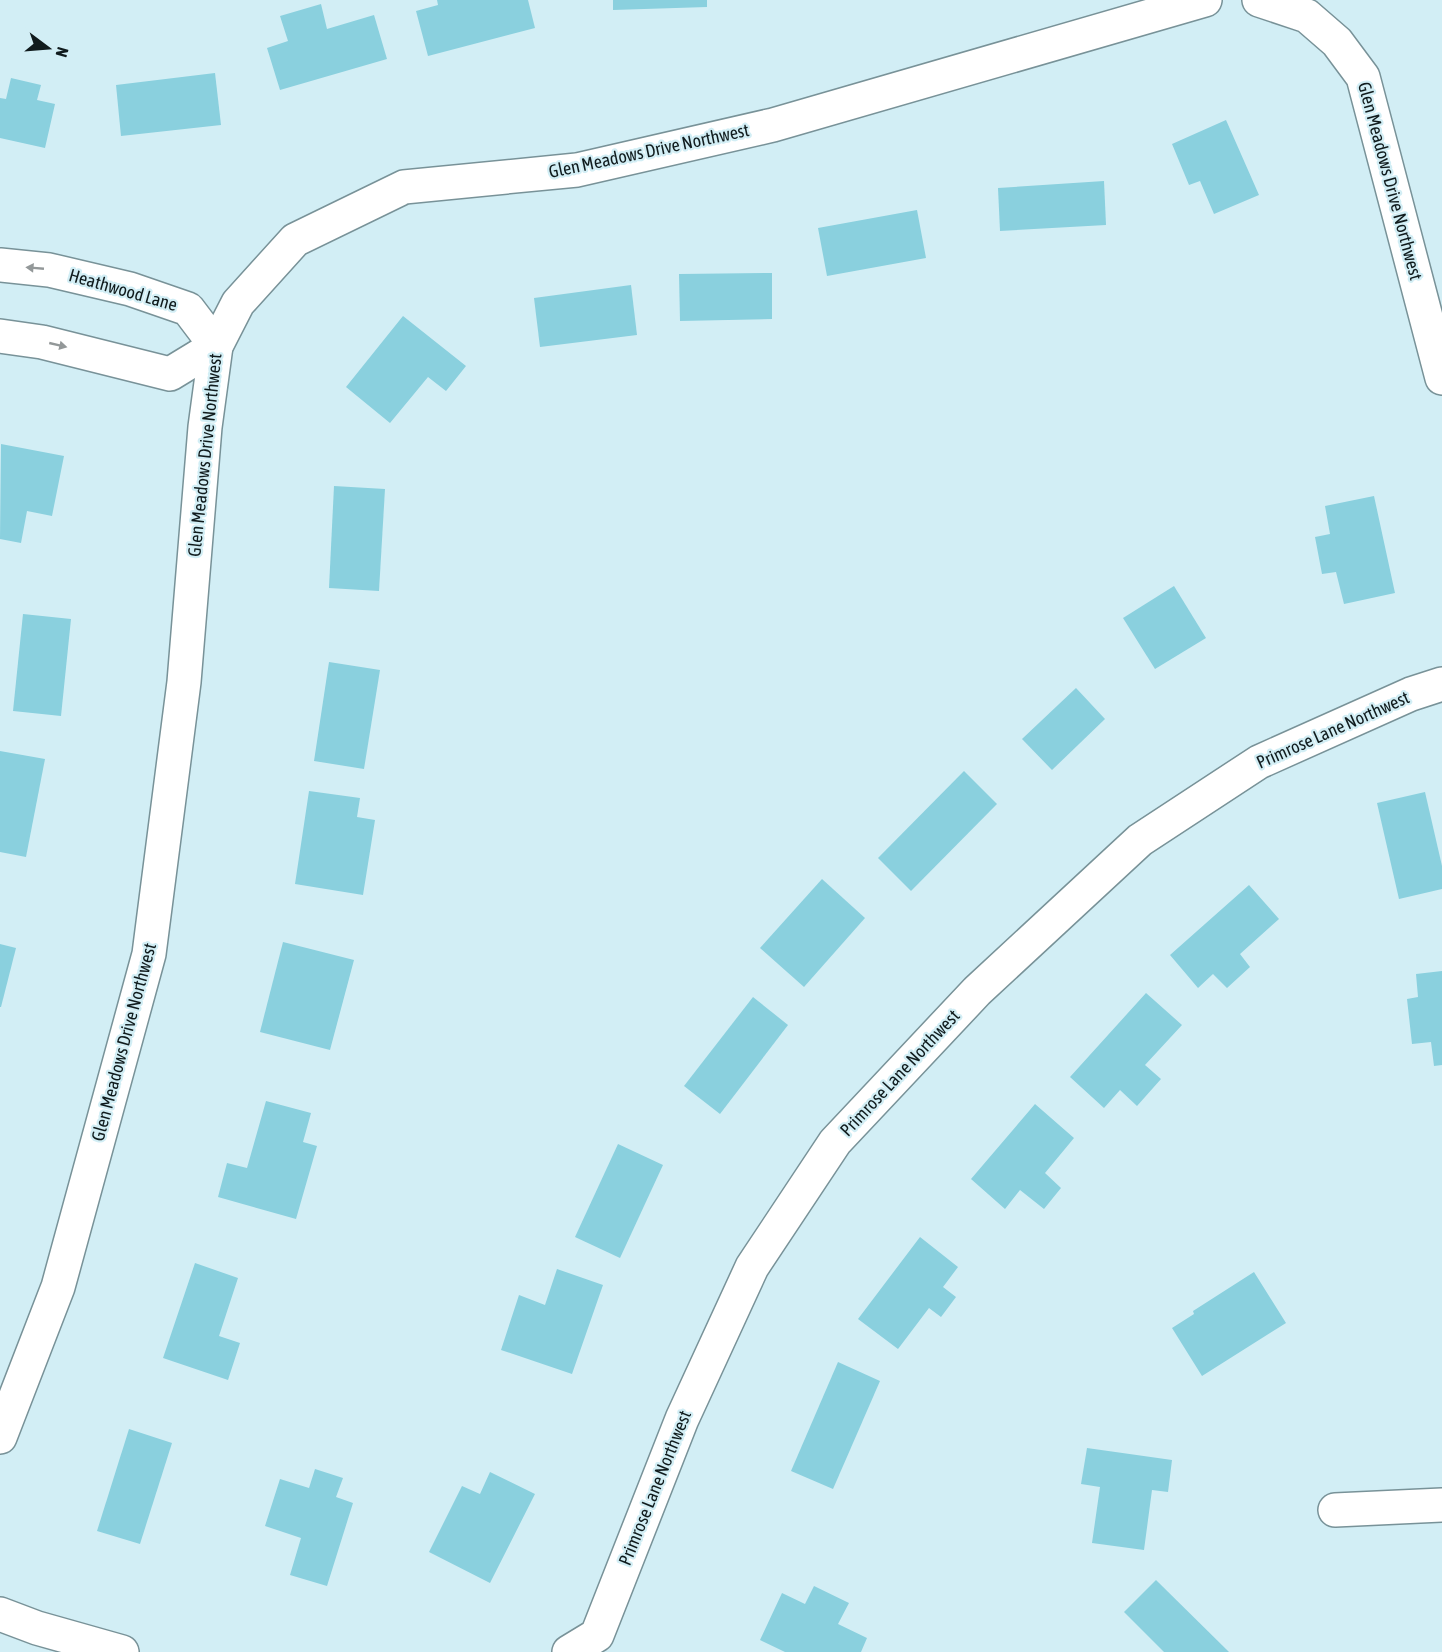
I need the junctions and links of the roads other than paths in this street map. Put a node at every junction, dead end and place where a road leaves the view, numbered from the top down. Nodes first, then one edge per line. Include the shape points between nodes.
1 (1205, 0) edge
2 (1259, 0) edge
3 (0, 265) edge
4 (0, 336) edge
5 (216, 346) junction
6 (1442, 378) edge
7 (1442, 684) edge
8 (0, 1437) edge
9 (1442, 1505) edge
10 (1335, 1510) dead end
11 (0, 1614) edge
12 (605, 1643) edge
13 (122, 1652) edge
14 (569, 1652) edge

1 - 5 street, Glen Meadows Drive Northwest via 761,128 577,170 404,187 295,240 238,303
2 - 6 street, Glen Meadows Drive Northwest via 1307,16 1337,42 1363,77
5 -> 3 street, Heathwood Lane via 188,309 130,289 49,270
4 -> 5 street via 42,342 170,374
5 - 8 street, Glen Meadows Drive Northwest via 205,427 184,682 149,954 58,1287
7 - 12 street, Primrose Lane Northwest via 1259,762 1140,840 977,991 835,1142 752,1267 682,1419
9 - 10 street
11 - 13 street
12 - 14 street, Primrose Lane Northwest

